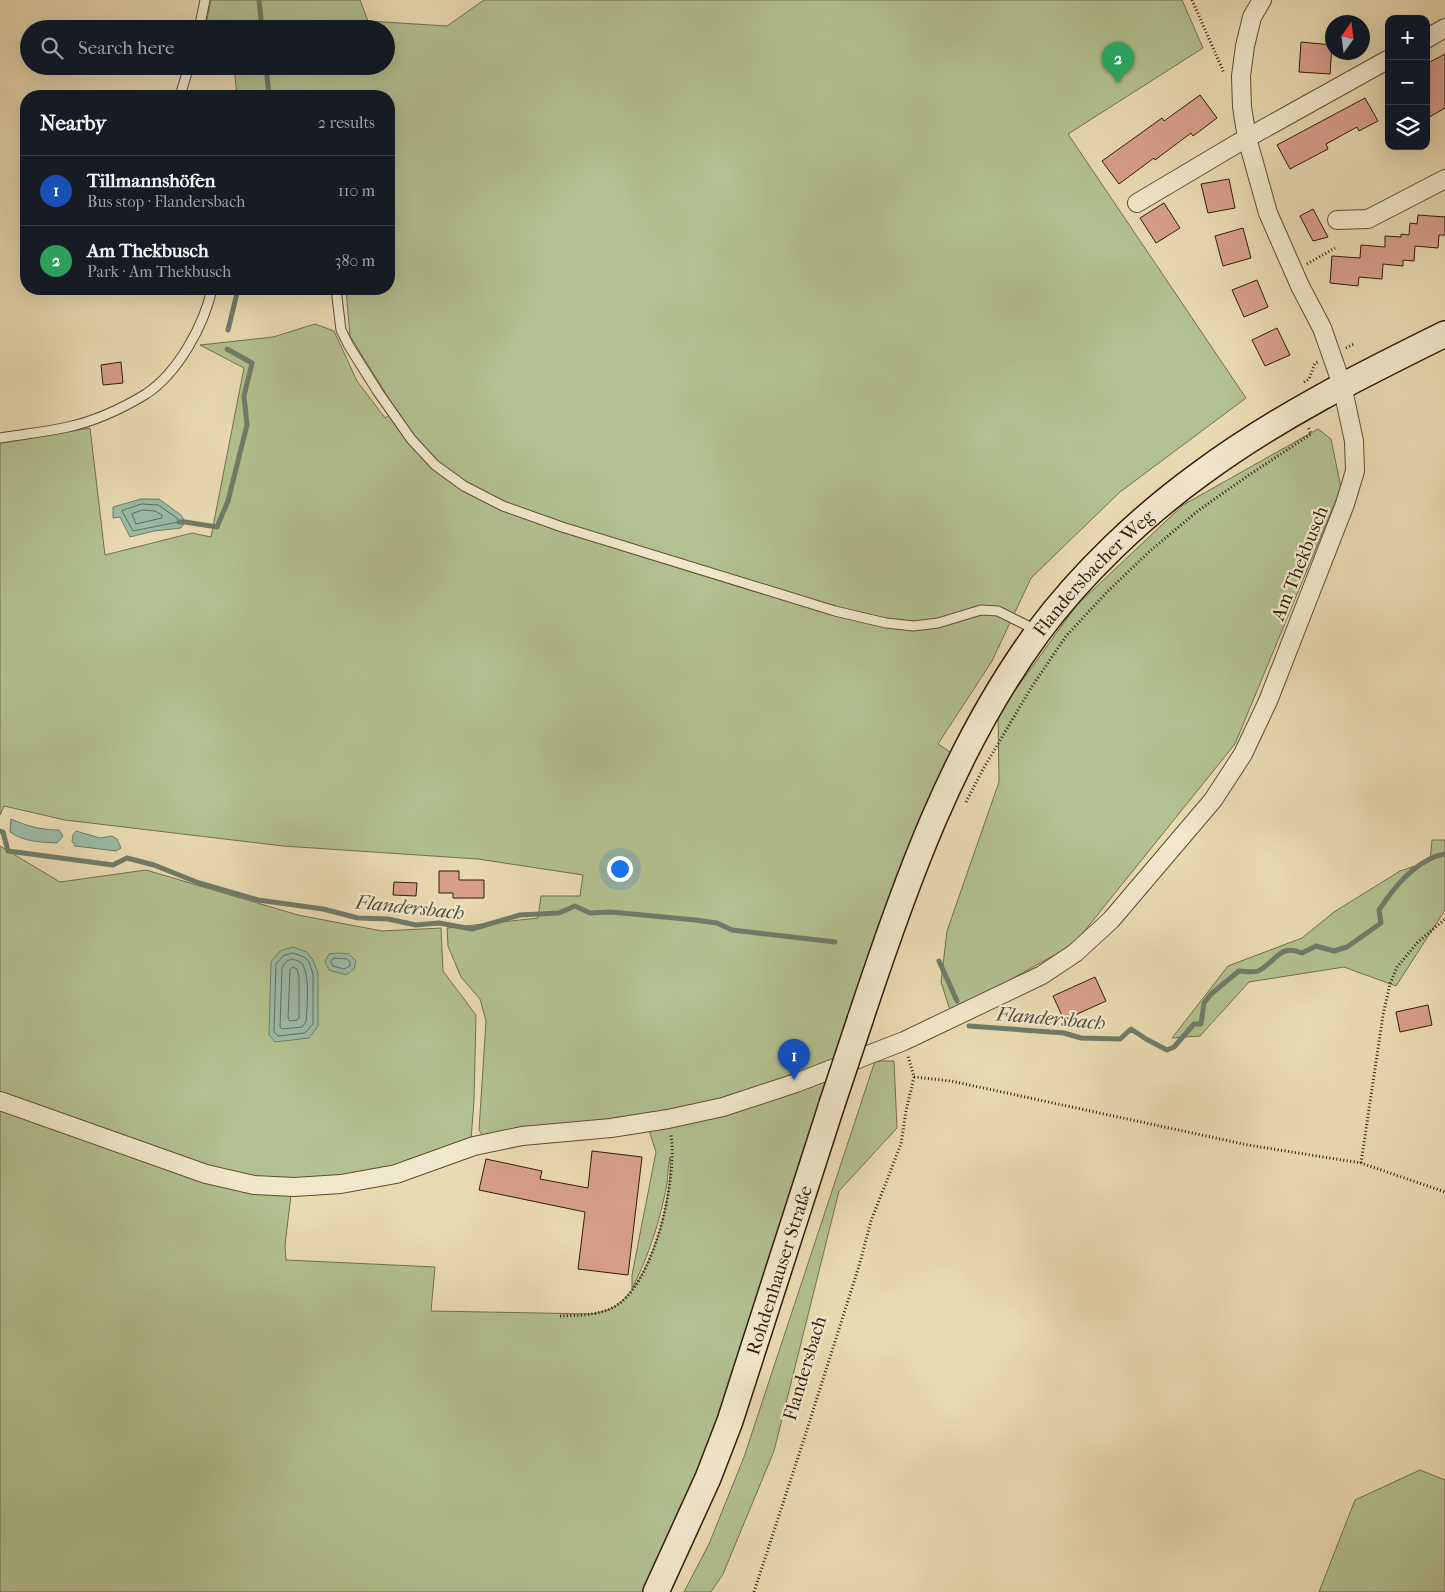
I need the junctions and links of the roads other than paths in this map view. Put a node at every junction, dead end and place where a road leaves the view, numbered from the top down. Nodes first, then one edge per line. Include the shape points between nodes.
1 (205, 0) edge
2 (1262, 0) edge
3 (201, 20) edge
4 (1445, 28) edge
5 (1430, 37) edge
6 (1385, 62) edge
7 (186, 75) edge
8 (182, 90) edge
9 (1247, 138) junction
10 (1445, 179) edge
11 (1137, 203) dead end
12 (1337, 220) dead end
13 (211, 295) edge
14 (337, 295) edge
15 (1445, 334) edge
16 (1342, 385) junction
17 (0, 438) edge
18 (1039, 631) junction
19 (886, 943) joint
20 (0, 1101) edge
21 (656, 1592) edge

1 - 3 lane
2 - 9 street, Am Thekbusch via 1252,18 1241,76
4 - 5 street
6 - 9 street
7 - 8 lane
9 - 11 street
9 - 16 street, Am Thekbusch via 1268,213 1322,328
10 - 12 street via 1368,219
13 - 17 lane via 198,330 181,357 147,393 88,421
14 - 18 lane via 341,330 348,346 411,439 435,465 464,486 502,506 835,611 886,623 914,626 938,623 981,610 998,610
15 - 16 main road, Flandersbacher Weg
16 - 18 main road, Flandersbacher Weg via 1200,474 1161,504 1090,572
16 - 20 street, Am Thekbusch via 1354,441 1355,471 1268,701 1243,754 1213,800 1111,920 1076,953 1042,974 904,1041 787,1086 723,1106 611,1128 522,1136 474,1146 396,1174 341,1184 254,1185 206,1174
18 - 19 main road, Flandersbacher Weg via 973,735 946,789
19 - 21 main road, Rohdenhauser Straße, bridge via 730,1421 698,1502

